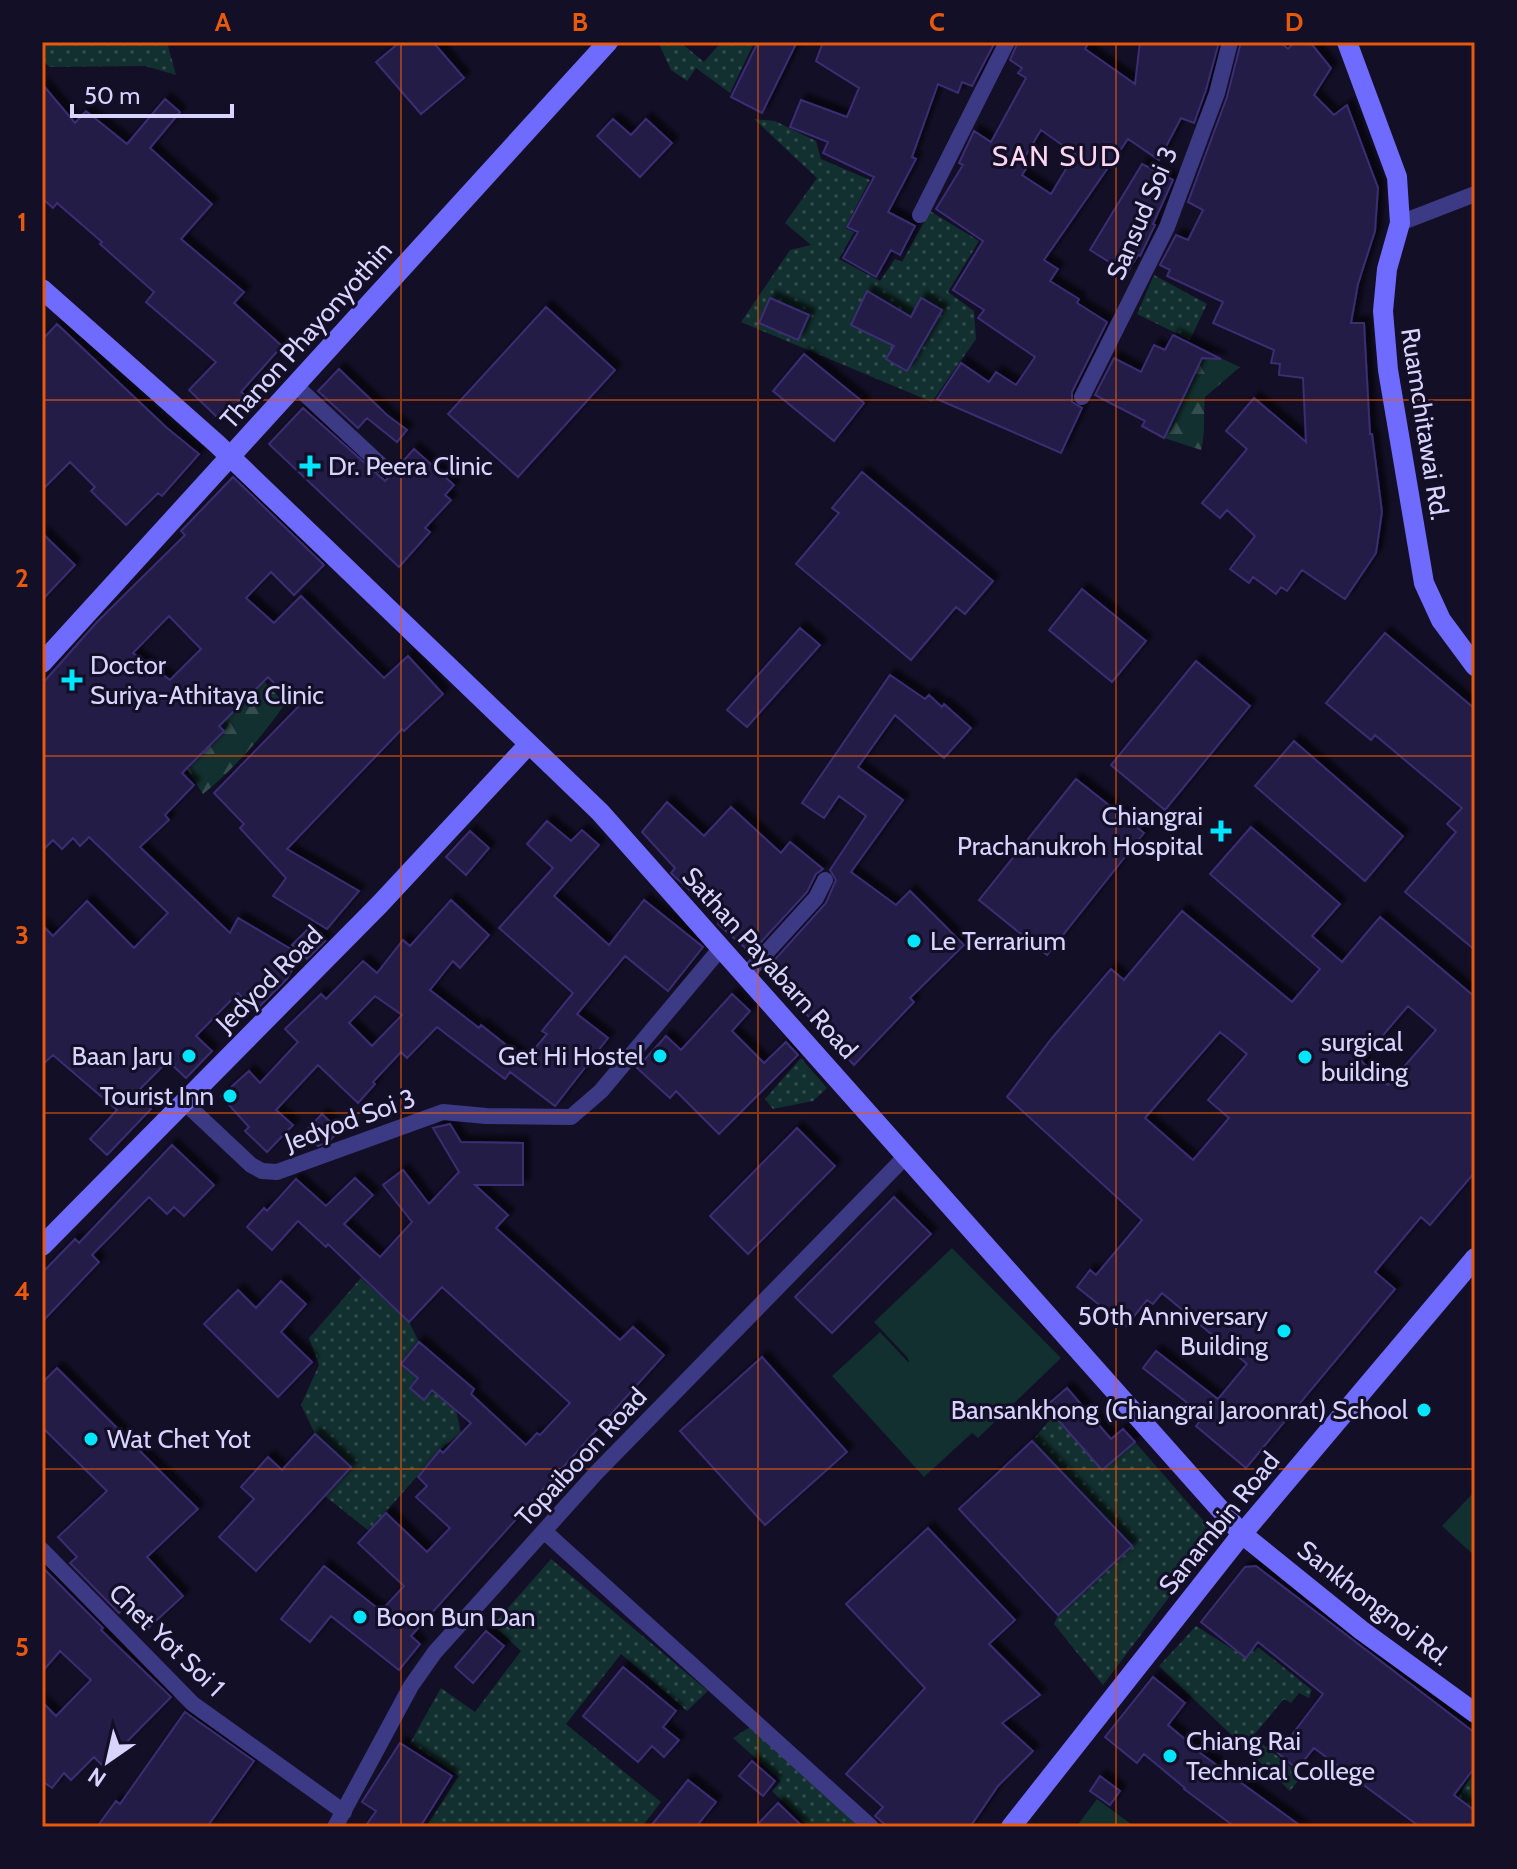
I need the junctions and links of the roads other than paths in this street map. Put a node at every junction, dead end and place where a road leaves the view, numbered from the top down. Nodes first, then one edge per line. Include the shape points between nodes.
1 (608, 42) edge
2 (1007, 42) edge
3 (1230, 42) edge
4 (1347, 42) edge
5 (1475, 194) edge
6 (920, 215) dead end
7 (1400, 223) junction
8 (42, 289) edge
9 (295, 385) junction
10 (1082, 397) dead end
11 (230, 457) junction
12 (382, 466) dead end
13 (42, 663) edge
14 (1475, 666) edge
15 (529, 744) junction
16 (825, 880) dead end
17 (721, 948) junction
18 (746, 975) junction
19 (184, 1102) junction
20 (907, 1155) junction
21 (42, 1246) edge
22 (1475, 1258) edge
23 (544, 1531) junction
24 (1242, 1534) junction
25 (42, 1550) edge
26 (1475, 1713) edge
27 (344, 1812) junction
28 (335, 1827) edge
29 (871, 1827) edge
30 (1011, 1827) edge

1 - 9 street, Thanon Phayonyothin
2 - 6 street
3 - 10 street, Sansud Soi 3 via 1217,93 1167,227
4 - 7 street, Ruamchitawai Rd. via 1397,177
5 - 7 street
7 - 14 street, Ruamchitawai Rd. via 1387,269 1383,311 1399,437 1424,583 1441,620
8 - 11 street, Sathan Payabarn Road
9 - 11 street, Thanon Phayonyothin
9 - 12 street
11 - 13 street, Thanon Phayonyothin
11 - 15 street, Sathan Payabarn Road
15 - 17 street, Sathan Payabarn Road via 600,812
15 - 19 street, Jedyod Road
16 - 18 street via 816,898
17 - 18 street, Sathan Payabarn Road
17 - 19 street, Jedyod Soi 3 via 601,1091 571,1117 443,1112 277,1172 251,1165
18 - 20 street, Sathan Payabarn Road
19 - 21 street, Jedyod Road
20 - 23 street, Topaiboon Road
20 - 24 street, Sathan Payabarn Road
22 - 24 street, Sanambin Road
23 - 27 street, Topaiboon Road via 435,1652 411,1686
23 - 29 street
24 - 26 street, Sankhongnoi Rd.
24 - 30 street, Sanambin Road
25 - 27 street, Chet Yot Soi 1 via 193,1704
27 - 28 street, Topaiboon Road

